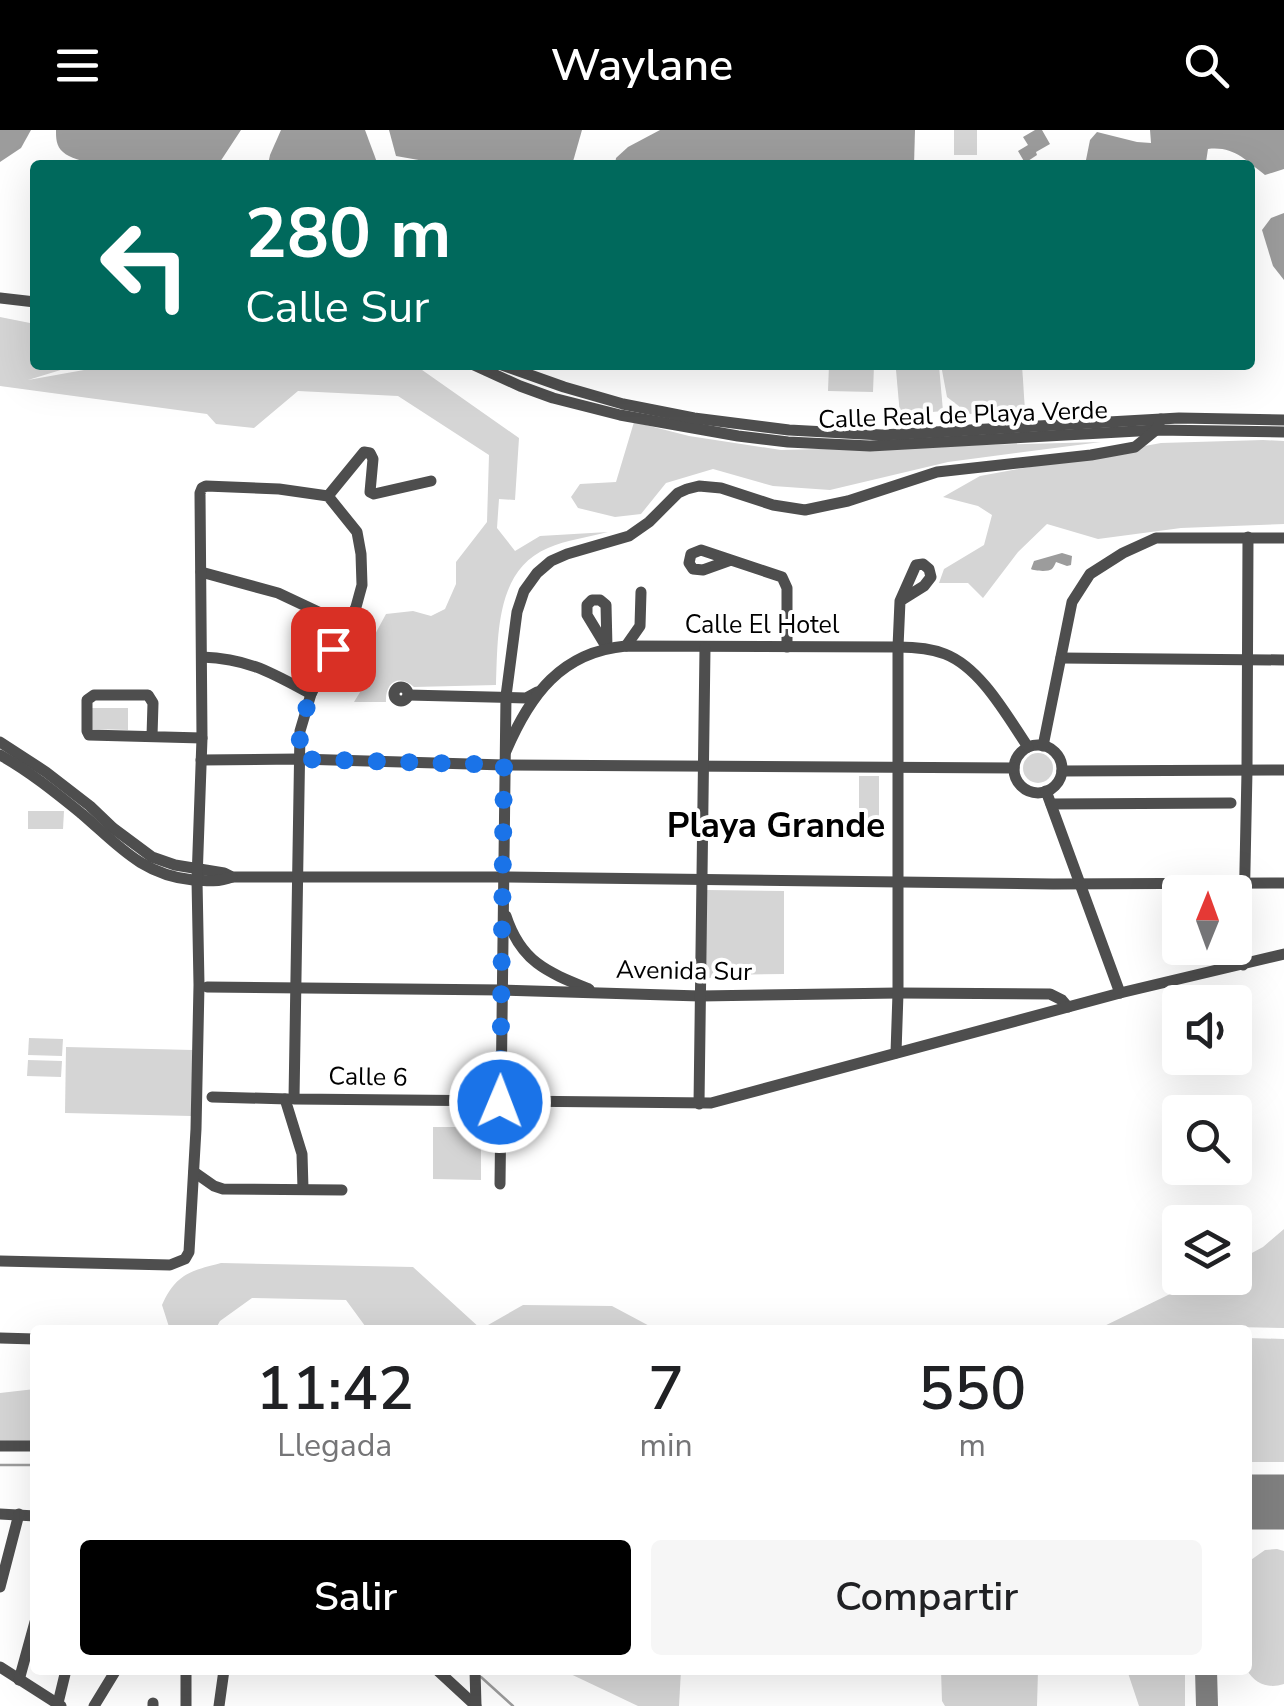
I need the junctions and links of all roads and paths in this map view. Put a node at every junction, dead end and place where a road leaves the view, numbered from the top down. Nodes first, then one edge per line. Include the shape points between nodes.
1 (0, 298) edge
2 (30, 301) edge
3 (485, 370) edge
4 (516, 370) edge
5 (622, 410) junction
6 (1284, 420) edge
7 (1158, 424) junction
8 (1179, 424) junction
9 (1284, 432) edge
10 (431, 481) dead end
11 (328, 496) junction
12 (1248, 537) junction
13 (1284, 538) edge
14 (731, 560) dead end
15 (201, 572) junction
16 (640, 592) dead end
17 (900, 601) dead end
18 (346, 626) junction
19 (626, 646) junction
20 (788, 647) junction
21 (898, 647) junction
22 (705, 648) junction
23 (202, 657) junction
24 (1060, 658) junction
25 (1247, 660) junction
26 (1284, 660) edge
27 (541, 690) junction
28 (311, 694) junction
29 (408, 695) dead end
30 (506, 696) junction
31 (152, 736) junction
32 (202, 738) junction
33 (0, 742) edge
34 (1044, 746) junction
35 (1028, 747) junction
36 (0, 755) edge
37 (299, 759) junction
38 (202, 760) junction
39 (504, 760) junction
40 (897, 766) junction
41 (703, 767) junction
42 (1014, 768) junction
43 (1062, 770) junction
44 (1284, 770) edge
45 (1248, 771) junction
46 (1049, 798) junction
47 (1232, 803) dead end
48 (1244, 875) edge
49 (204, 876) junction
50 (296, 877) junction
51 (503, 877) junction
52 (702, 880) junction
53 (897, 882) junction
54 (1078, 882) junction
55 (1162, 882) edge
56 (1252, 882) edge
57 (1284, 883) edge
58 (503, 907) junction
59 (1284, 954) edge
60 (1252, 963) edge
61 (1243, 965) edge
62 (207, 987) dead end
63 (294, 990) junction
64 (503, 990) junction
65 (898, 992) junction
66 (598, 993) junction
67 (1120, 993) junction
68 (700, 996) junction
69 (1068, 1008) junction
70 (896, 1053) junction
71 (212, 1096) dead end
72 (289, 1099) junction
73 (500, 1102) junction
74 (699, 1104) junction
75 (194, 1172) junction
76 (500, 1184) dead end
77 (304, 1189) junction
78 (342, 1190) dead end
79 (0, 1261) edge
80 (0, 1338) edge
81 (30, 1339) edge
82 (0, 1446) edge
83 (30, 1446) edge
84 (0, 1514) edge
85 (19, 1514) junction
86 (30, 1515) edge
87 (0, 1586) edge
88 (30, 1640) edge
89 (0, 1667) edge
90 (65, 1675) edge
91 (113, 1675) edge
92 (186, 1675) edge
93 (223, 1675) edge
94 (443, 1675) edge
95 (475, 1677) edge
96 (19, 1680) junction
97 (59, 1704) edge
98 (94, 1706) edge
99 (186, 1706) edge
100 (219, 1706) edge
101 (476, 1706) edge

1 - 2 street
3 - 5 street, Calle Real de Playa Verde via 553,398
4 - 5 street, Calle Real de Playa Verde
5 - 7 street, Calle Real de Playa Verde via 836,439
6 - 8 street, Calle Real de Playa Verde
7 - 8 street, Calle Real de Playa Verde
7 - 30 street via 1134,447 937,472 805,510 721,488 687,489 629,536 568,554 537,573 517,612
8 - 9 street, Calle Real de Playa Verde
10 - 11 street via 374,494 373,459 364,452
11 - 15 street via 202,488
11 - 18 street, Calle 6 via 356,532 361,554 360,593
12 - 13 street
12 - 24 street via 1162,537 1123,552 1079,588
12 - 25 street
14 - 20 street via 784,579
15 - 18 street via 278,593
15 - 23 street
16 - 19 street via 640,626
17 - 21 street
18 - 28 street, Calle 6
19 - 22 street, Calle El Hotel
19 - 27 street, Calle El Hotel via 576,660
20 - 21 street, Calle El Hotel
20 - 22 street, Calle El Hotel
21 - 35 street, Calle El Hotel via 962,662
21 - 40 street
22 - 41 street
23 - 28 street via 258,666
23 - 32 street
24 - 25 street
24 - 34 street
25 - 26 street
25 - 45 street
27 - 30 street via 526,698
27 - 39 street, Calle El Hotel
28 - 37 street, Calle 6
29 - 30 street
30 - 39 street
31 - 31 street via 89,735 87,700 148,695
31 - 32 street
32 - 38 street
33 - 49 street via 134,845
34 - 35 street
34 - 43 street
35 - 42 street
36 - 49 street via 132,859 169,876
37 - 38 street
37 - 39 street
37 - 50 street, Calle 6
38 - 49 street
39 - 41 street
39 - 51 street
40 - 41 street
40 - 42 street
40 - 53 street
41 - 52 street
42 - 46 street via 1024,788
43 - 45 street
43 - 46 street
44 - 45 street
45 - 48 street
46 - 47 street
46 - 54 street
49 - 50 street
49 - 75 street
50 - 51 street
50 - 63 street, Calle 6
51 - 52 street
51 - 58 street
52 - 53 street
52 - 68 street
53 - 54 street
53 - 65 street
54 - 55 street
54 - 67 street
56 - 57 street
58 - 64 street
58 - 66 street via 512,933 539,967
59 - 60 street, Calle 6
61 - 67 street, Calle 6
62 - 63 street, Avenida Sur
63 - 64 street, Avenida Sur
63 - 72 street, Calle 6
64 - 66 street, Avenida Sur
64 - 73 street
65 - 68 street, Avenida Sur
65 - 69 street, Avenida Sur via 1050,994
65 - 70 street
66 - 68 street, Avenida Sur
67 - 69 street, Calle 6
68 - 74 street
69 - 70 street, Calle 6
70 - 74 street, Calle 6
71 - 72 street
72 - 73 street, Calle 6
72 - 77 street
73 - 74 street, Calle 6
73 - 76 street
75 - 77 street via 223,1189
75 - 79 street via 188,1252 180,1263
77 - 78 street
80 - 81 street
82 - 83 street
84 - 85 street
85 - 86 street
85 - 87 street
88 - 96 street
89 - 96 street
90 - 97 street
91 - 98 street
92 - 99 street
93 - 100 street
94 - 101 street
95 - 101 street
96 - 97 street

